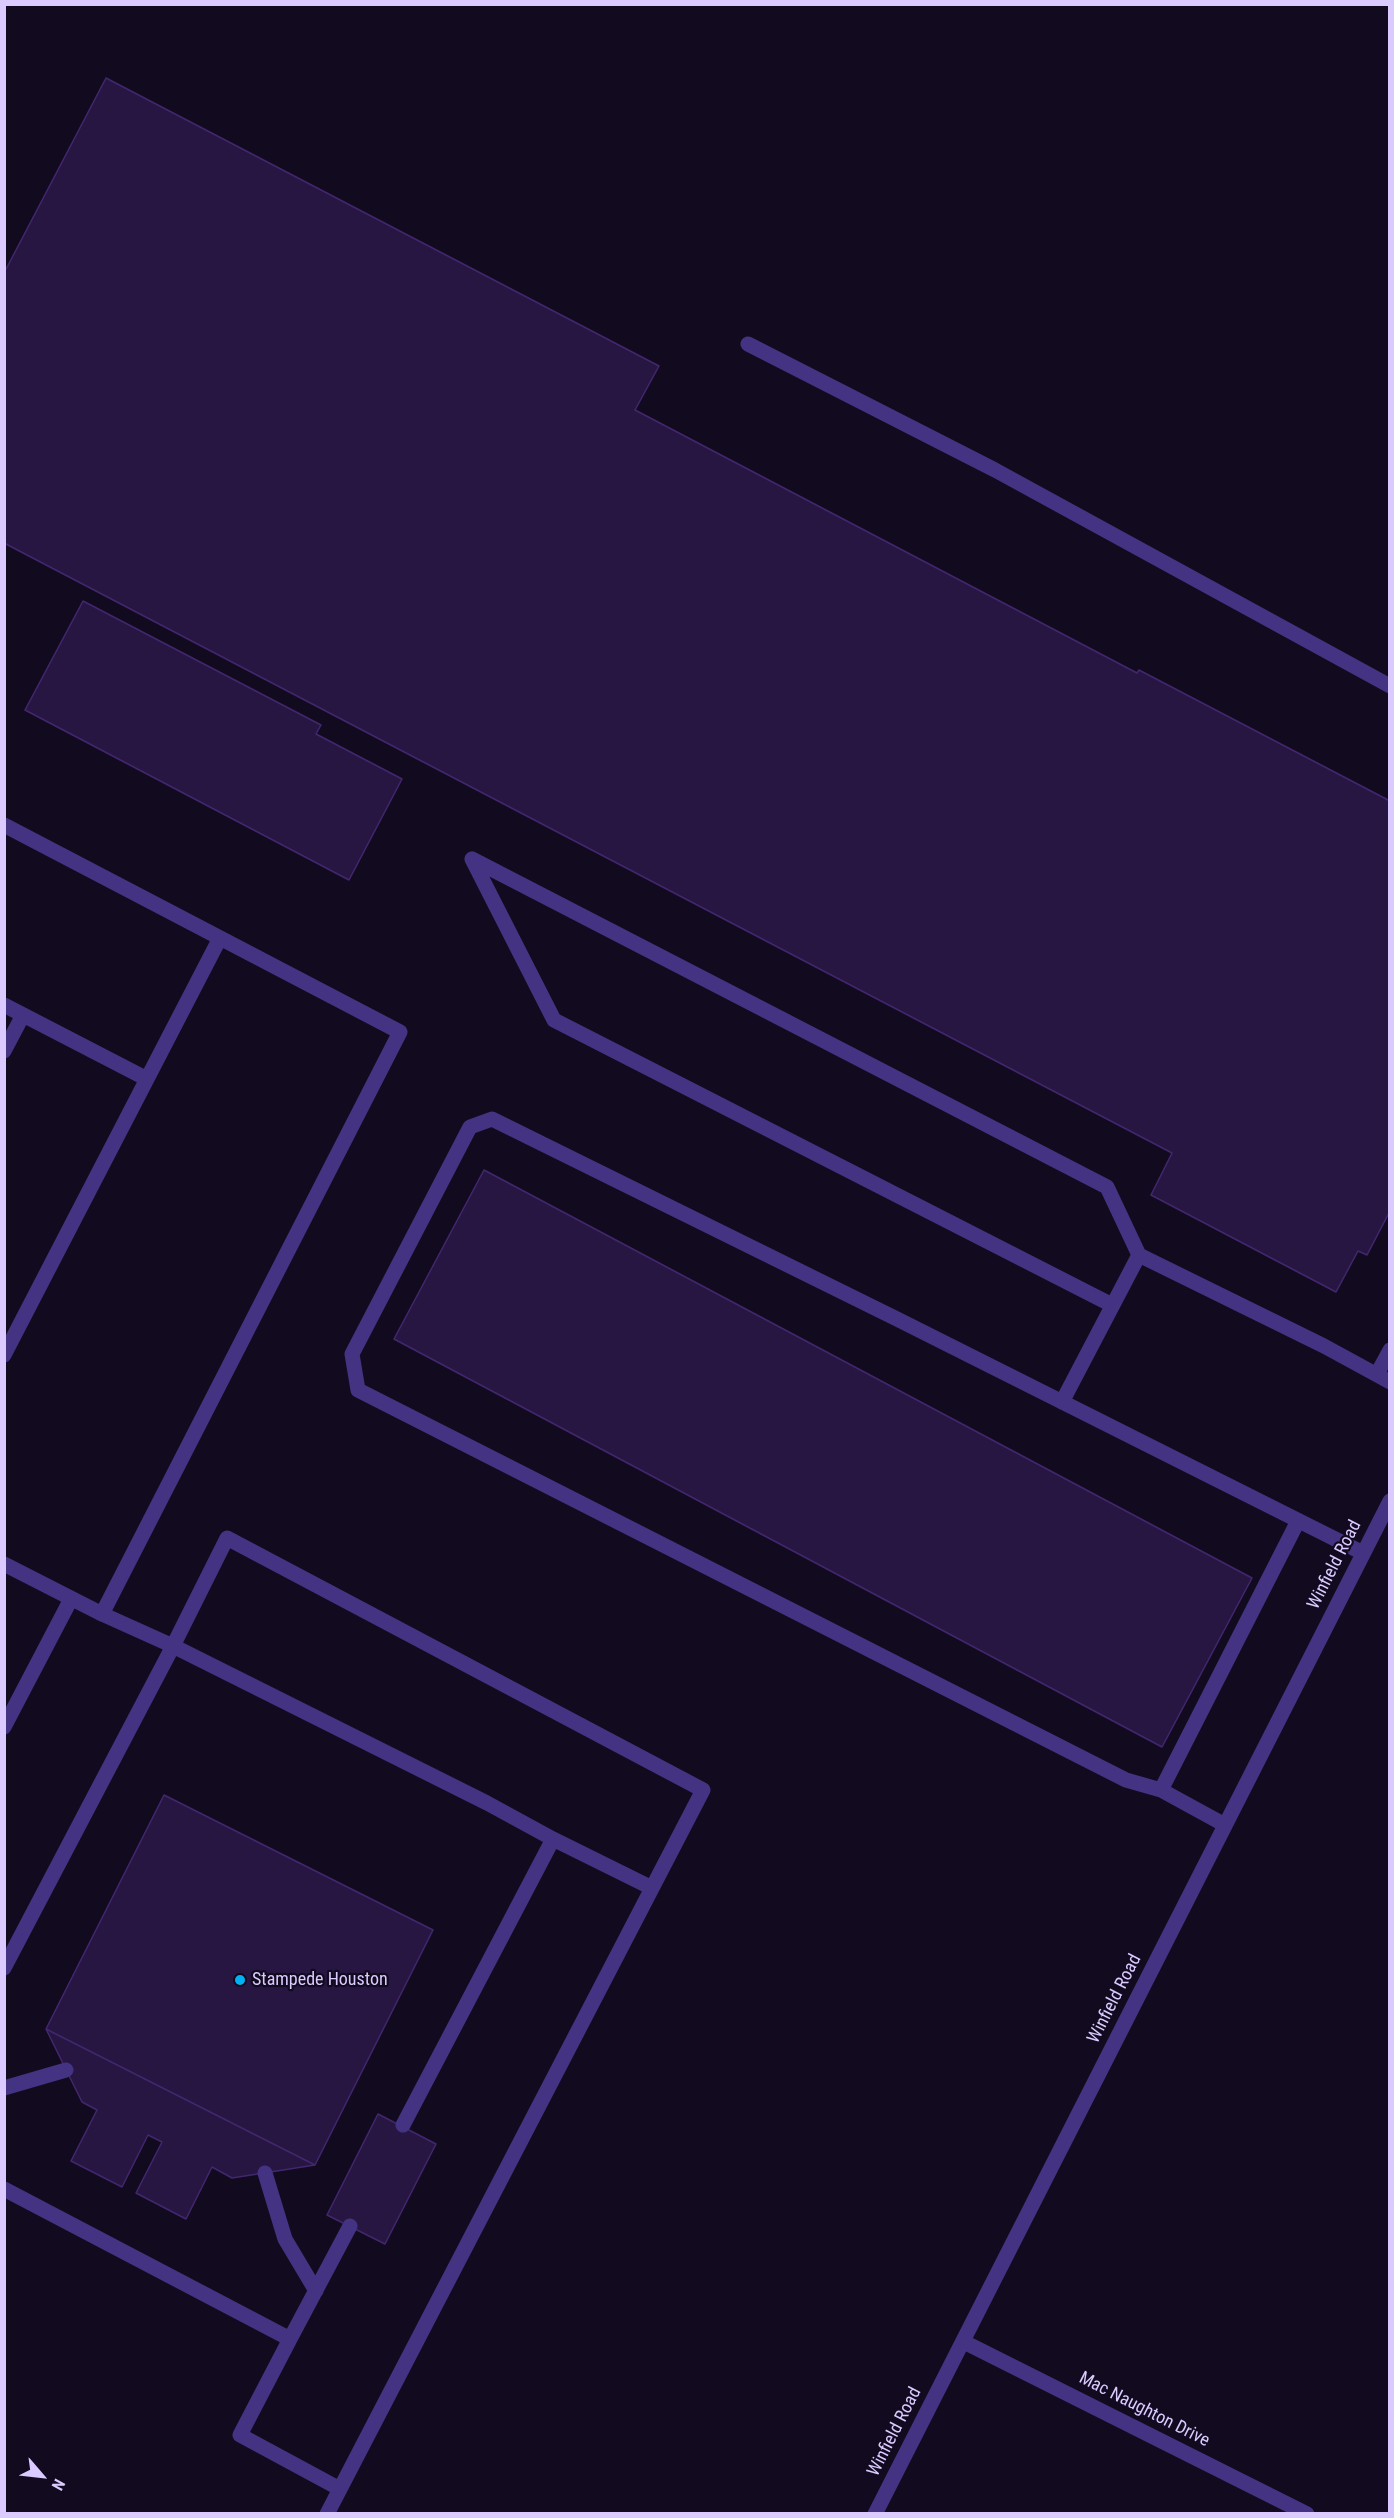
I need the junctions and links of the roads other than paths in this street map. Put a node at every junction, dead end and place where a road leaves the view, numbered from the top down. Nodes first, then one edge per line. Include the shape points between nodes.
1 (748, 344) dead end
2 (1389, 686) edge
3 (4, 825) edge
4 (220, 938) junction
5 (4, 1005) edge
6 (23, 1015) junction
7 (4, 1051) edge
8 (147, 1079) junction
9 (1139, 1255) junction
10 (1112, 1305) junction
11 (1389, 1350) edge
12 (4, 1355) edge
13 (1383, 1378) edge
14 (1062, 1402) junction
15 (1389, 1501) edge
16 (1298, 1521) junction
17 (1363, 1553) junction
18 (4, 1564) edge
19 (71, 1599) junction
20 (102, 1614) junction
21 (173, 1646) junction
22 (4, 1727) edge
23 (1161, 1790) junction
24 (1225, 1825) junction
25 (553, 1839) junction
26 (652, 1888) junction
27 (4, 1968) edge
28 (66, 2070) dead end
29 (4, 2088) edge
30 (403, 2125) dead end
31 (265, 2173) dead end
32 (4, 2188) edge
33 (350, 2226) dead end
34 (316, 2291) junction
35 (290, 2339) junction
36 (964, 2342) junction
37 (340, 2489) junction
38 (327, 2514) edge
39 (875, 2514) edge
40 (1307, 2514) edge

1 - 2 street via 994,470
3 - 4 street
4 - 8 street
4 - 20 street via 400,1032
5 - 6 street
6 - 7 street
6 - 8 street
8 - 12 street
9 - 10 street
9 - 10 street via 1107,1187 472,859 554,1020
9 - 13 street
10 - 14 street
11 - 13 street
14 - 16 street
14 - 23 street via 492,1119 470,1127 352,1354 358,1390 1126,1780
15 - 17 street, Winfield Road
16 - 17 street
16 - 23 street
17 - 24 street, Winfield Road
18 - 19 street
19 - 20 street
19 - 22 street
20 - 21 street
21 - 25 street
21 - 26 street via 227,1538 703,1791
21 - 27 street
23 - 24 street
24 - 36 street, Winfield Road
25 - 26 street
25 - 30 street
26 - 37 street
28 - 29 street
31 - 34 street via 285,2239
32 - 35 street
33 - 34 street
34 - 35 street
35 - 37 street via 240,2435
36 - 39 street, Winfield Road
36 - 40 street, Mac Naughton Drive
37 - 38 street

